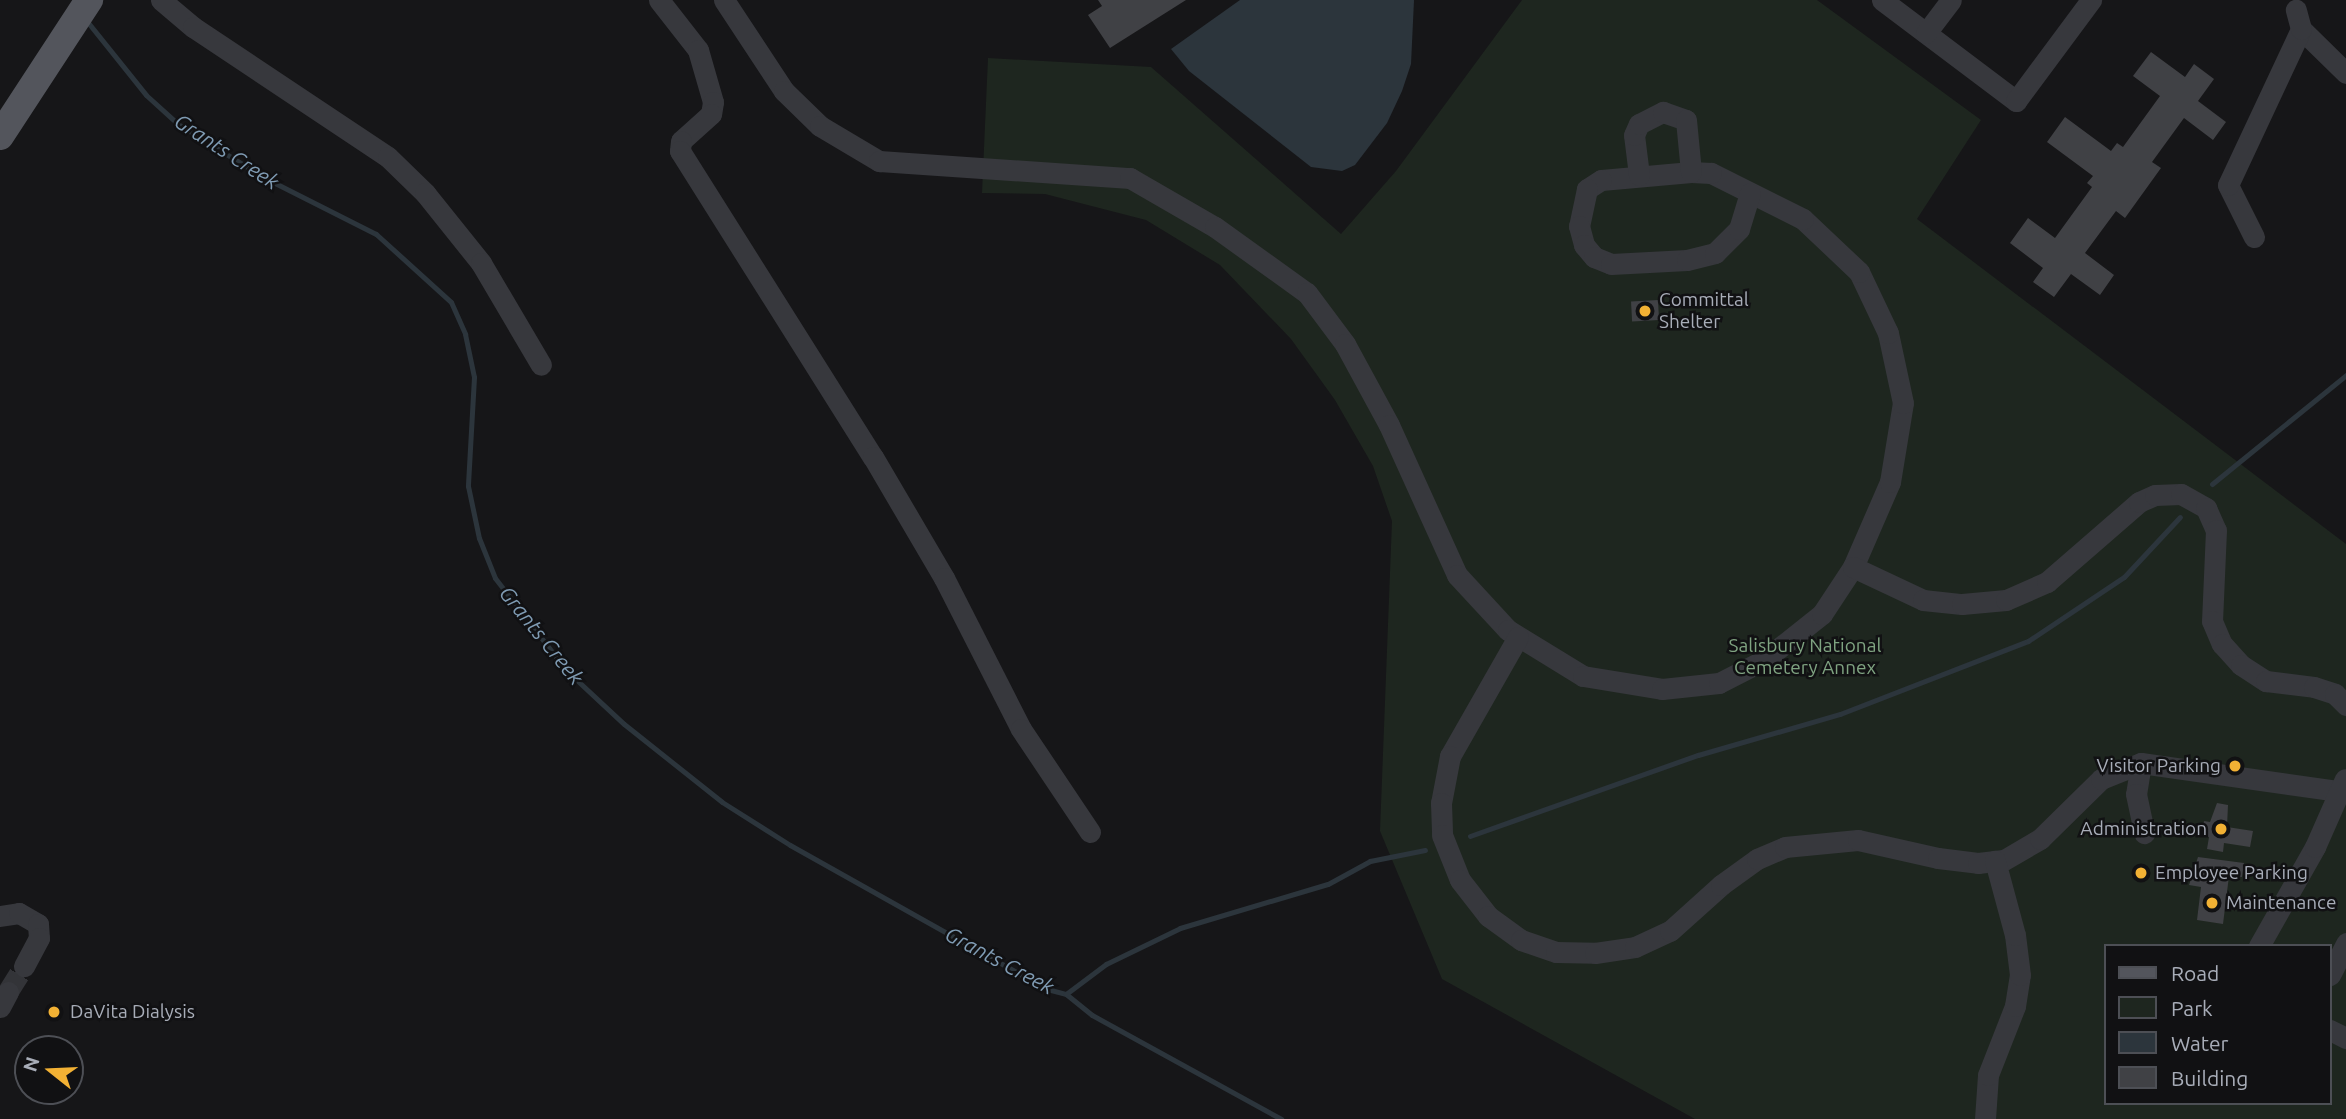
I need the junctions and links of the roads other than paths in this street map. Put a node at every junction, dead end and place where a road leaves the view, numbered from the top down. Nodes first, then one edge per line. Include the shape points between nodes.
1 (89, 0) edge
2 (161, 0) edge
3 (659, 0) edge
4 (724, 0) edge
5 (1882, 0) edge
6 (1951, 0) edge
7 (2091, 0) edge
8 (2296, 10) edge
9 (1926, 33) junction
10 (2346, 73) edge
11 (5, 129) edge
12 (1691, 172) junction
13 (1639, 175) junction
14 (1750, 194) junction
15 (2254, 237) dead end
16 (541, 365) dead end
17 (1853, 567) junction
18 (1518, 636) junction
19 (2346, 705) edge
20 (2141, 763) junction
21 (2344, 787) edge
22 (1090, 832) dead end
23 (2144, 834) dead end
24 (1995, 861) junction
25 (3, 921) edge
26 (2346, 943) edge
27 (2260, 944) edge
28 (24, 966) tunnel mouth
29 (2332, 971) edge
30 (1985, 1119) edge

1 - 11 main road
2 - 16 lane via 193,27 388,157 425,193 481,262
3 - 22 lane via 698,50 713,102 711,114 681,141 680,151 880,469 944,578 1021,729
4 - 18 lane via 784,91 820,126 879,160 1130,178 1215,227 1307,293 1345,344 1389,425 1457,575
5 - 9 lane
6 - 9 lane
7 - 9 lane via 2016,101
8 - 10 lane
8 - 15 lane via 2228,185
12 - 13 lane
12 - 13 lane via 1686,120 1663,113 1639,124 1634,135
12 - 14 lane via 1711,173
13 - 14 lane via 1601,180 1587,189 1579,226 1584,245 1594,257 1611,264 1639,264 1715,253 1739,229
14 - 17 lane via 1803,219 1859,272 1888,333 1903,403 1889,482
17 - 18 lane via 1822,614 1764,660 1719,682 1662,689 1583,676
17 - 19 lane via 1923,600 1962,604 2006,600 2048,582 2139,502 2155,495 2181,494 2206,508 2216,530 2211,621 2222,644 2241,665 2266,681 2314,687 2334,694
18 - 24 lane via 1450,756 1441,803 1442,835 1460,880 1488,916 1521,940 1556,952 1635,947 1670,931 1757,859 1785,847 1819,841 1857,839 1938,858
20 - 21 lane
20 - 23 lane via 2136,794
20 - 24 lane via 2101,779 2040,839
21 - 27 lane
24 - 30 lane via 2015,935 2020,975 2015,1006 1988,1075
25 - 28 lane via 26,915 38,924 39,938
26 - 29 lane

